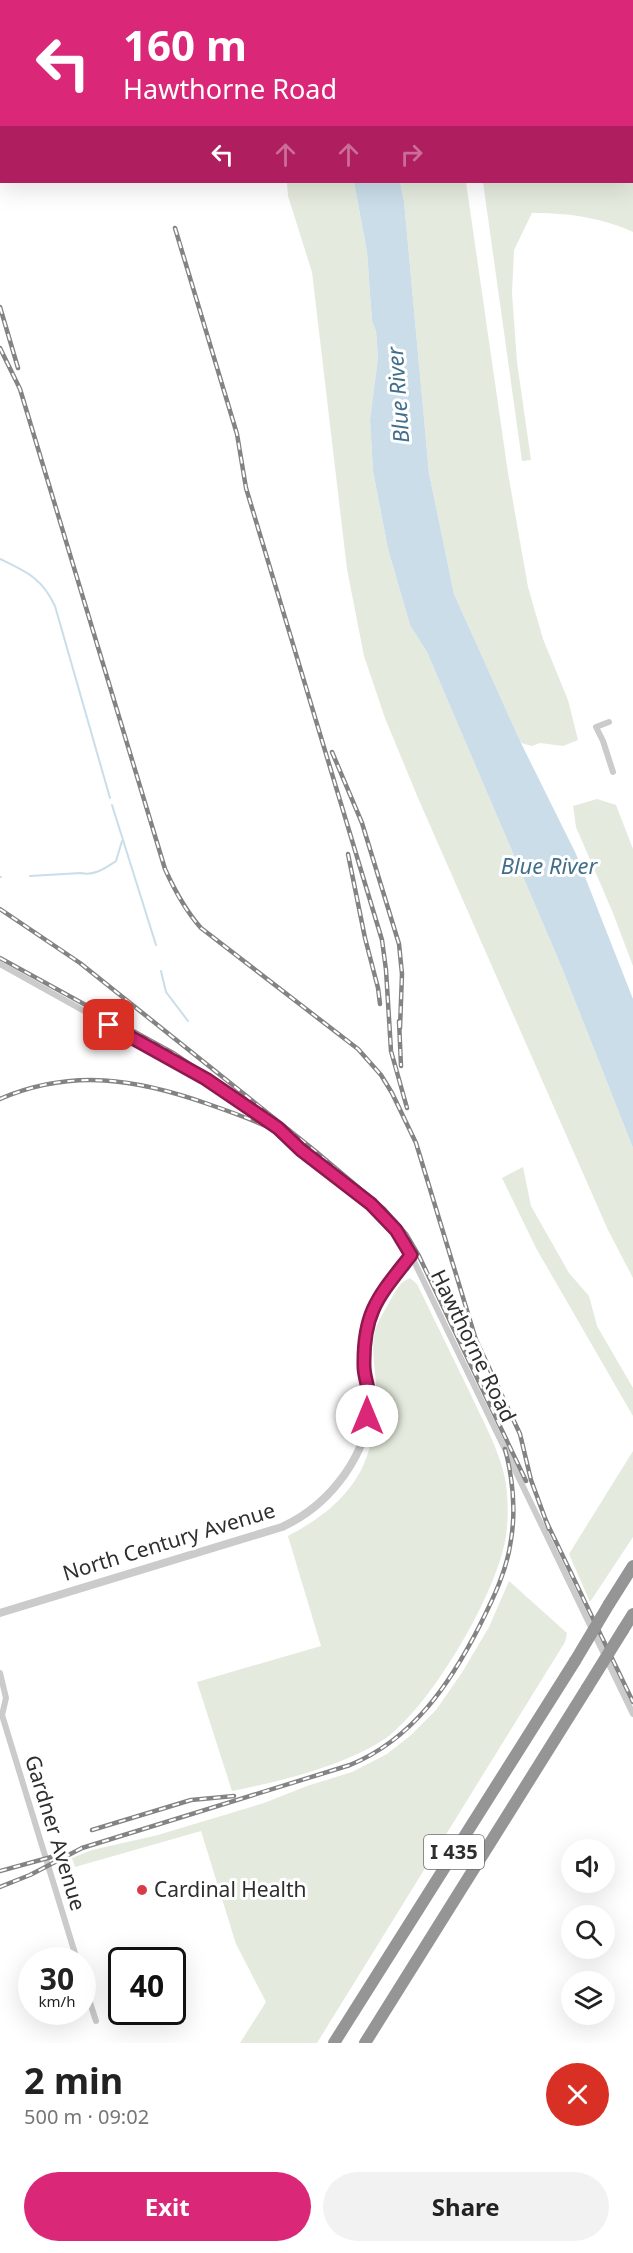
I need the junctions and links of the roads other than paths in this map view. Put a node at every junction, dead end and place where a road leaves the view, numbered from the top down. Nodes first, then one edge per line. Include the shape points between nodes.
1 (609, 722) dead end
2 (613, 772) dead end
3 (0, 964) edge
4 (411, 1255) junction
5 (633, 1566) edge
6 (0, 1613) edge
7 (633, 1614) edge
8 (0, 1673) edge
9 (633, 1714) edge
10 (1, 1715) edge
11 (73, 1947) edge
12 (334, 2043) edge
13 (365, 2043) edge

1 - 2 street via 596,727
3 - 4 street, Hawthorne Road via 206,1079 278,1128 371,1204 396,1230
4 - 6 street, North Century Avenue via 369,1315 364,1368 369,1397 364,1432 349,1468 322,1502 282,1527
4 - 9 street, Hawthorne Road
5 - 12 highway, I 435, bridge
7 - 13 highway, I 435, bridge
8 - 10 street, Gardner Avenue via 6,1698
10 - 11 street, Gardner Avenue

